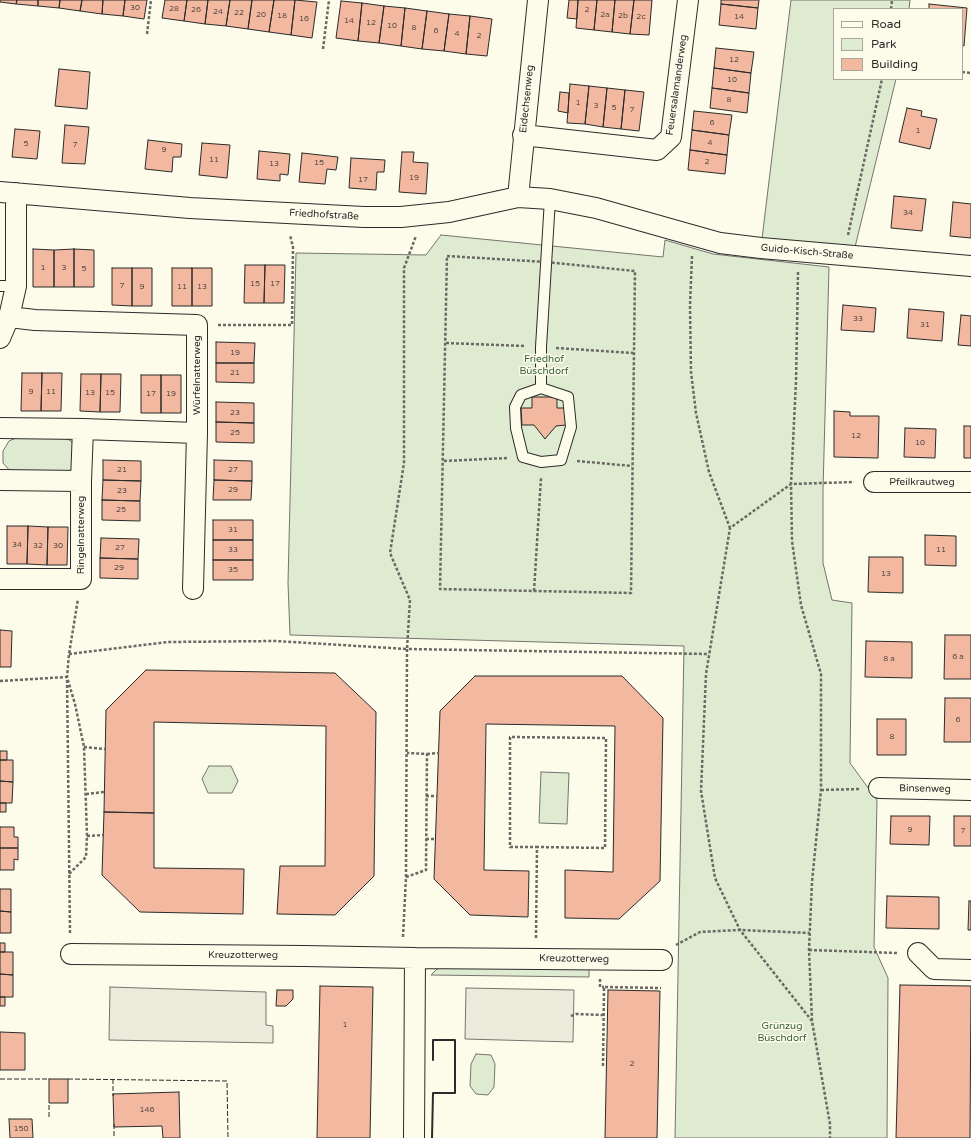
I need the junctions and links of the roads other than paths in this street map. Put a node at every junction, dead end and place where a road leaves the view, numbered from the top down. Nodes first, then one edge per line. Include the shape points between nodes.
1 (538, 0) edge
2 (688, 0) edge
3 (524, 135) junction
4 (8, 192) edge
5 (518, 197) junction
6 (550, 199) junction
7 (645, 222) joint
8 (971, 266) edge
9 (8, 286) edge
10 (9, 317) junction
11 (0, 338) edge
12 (542, 388) junction
13 (0, 428) edge
14 (83, 429) junction
15 (197, 433) junction
16 (0, 480) edge
17 (81, 481) junction
18 (874, 482) road end
19 (971, 482) edge
20 (0, 579) edge
21 (193, 589) dead end
22 (878, 788) road end
23 (971, 790) edge
24 (918, 953) road end
25 (71, 954) road end
26 (409, 958) junction
27 (662, 960) road end
28 (971, 970) edge
29 (414, 1138) edge

1 - 3 street, Eidechsenweg
2 - 3 street, Feuersalamanderweg via 671,137 657,150
3 - 5 street, Eidechsenweg
4 - 5 street, Friedhofstraße via 190,208 364,217 401,217 449,212
4 - 9 street
5 - 6 street, Friedhofstraße
6 - 7 street, Friedhofstraße via 596,208
6 - 12 lane via 541,347
7 - 8 street, Guido-Kisch-Straße via 720,243
9 - 10 street
10 - 11 street
10 - 15 street, Würfelnatterweg via 197,325
12 - 12 lane via 521,395 515,408 516,428 523,457 542,462 561,460 571,427 568,397
13 - 14 street
14 - 15 street
14 - 17 street, Ringelnatterweg
15 - 21 street, Würfelnatterweg
16 - 17 street, Ringelnatterweg
17 - 20 street, Ringelnatterweg via 81,579
18 - 19 street, Pfeilkrautweg
22 - 23 street, Binsenweg
24 - 28 street via 934,969
25 - 26 street, Kreuzotterweg
26 - 27 street, Kreuzotterweg
26 - 29 street

